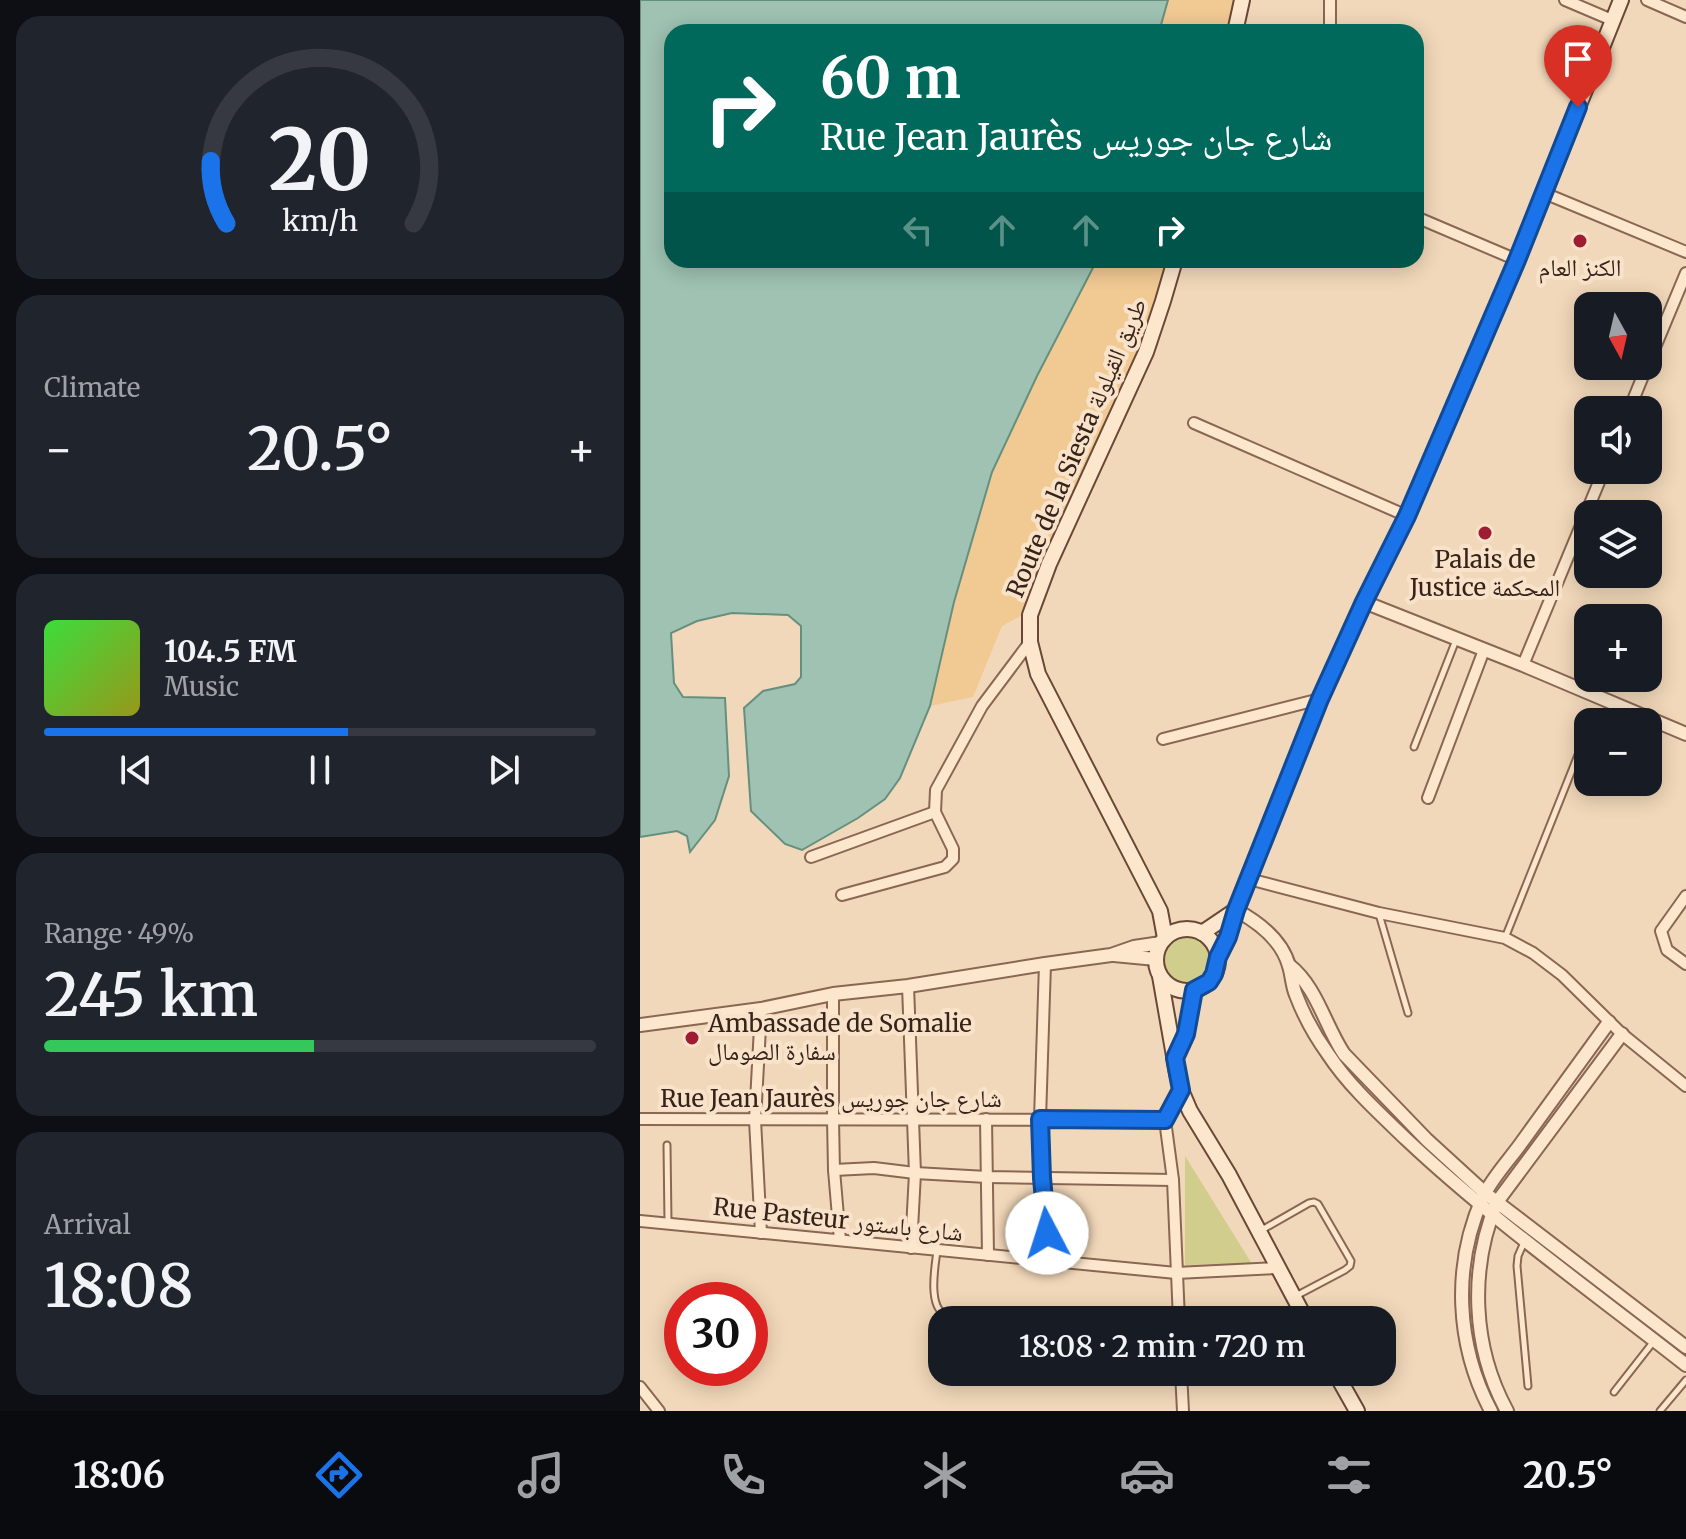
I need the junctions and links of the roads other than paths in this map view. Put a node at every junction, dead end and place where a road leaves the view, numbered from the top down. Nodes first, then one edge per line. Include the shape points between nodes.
1 (1242, 0) edge
2 (1330, 0) edge
3 (1565, 0) edge
4 (1621, 0) edge
5 (1647, 0) edge
6 (1686, 17) edge
7 (1612, 20) junction
8 (1237, 24) edge
9 (1330, 24) edge
10 (1544, 193) junction
11 (1424, 220) edge
12 (1686, 252) edge
13 (1517, 260) junction
14 (1173, 268) edge
15 (1686, 273) edge
16 (1662, 331) edge
17 (1194, 423) dead end
18 (1598, 484) edge
19 (1407, 516) junction
20 (1364, 602) junction
21 (1456, 639) junction
22 (1030, 642) junction
23 (1484, 650) junction
24 (1523, 665) junction
25 (1320, 699) junction
26 (1686, 734) edge
27 (1163, 739) dead end
28 (1414, 747) dead end
29 (1574, 765) edge
30 (1428, 798) dead end
31 (935, 812) junction
32 (811, 857) dead end
33 (1249, 879) junction
34 (842, 895) dead end
35 (1686, 896) edge
36 (1236, 910) junction
37 (1379, 913) junction
38 (1202, 933) junction
39 (1168, 937) junction
40 (1505, 938) junction
41 (1111, 955) junction
42 (1218, 957) junction
43 (1156, 959) junction
44 (1045, 964) junction
45 (1686, 964) edge
46 (1160, 976) junction
47 (908, 986) junction
48 (1194, 990) junction
49 (833, 994) junction
50 (761, 1009) junction
51 (1408, 1013) dead end
52 (1609, 1022) junction
53 (640, 1025) edge
54 (1622, 1034) junction
55 (1175, 1058) junction
56 (1686, 1086) edge
57 (1181, 1090) junction
58 (913, 1118) junction
59 (640, 1119) edge
60 (833, 1119) junction
61 (986, 1119) junction
62 (1040, 1119) junction
63 (755, 1120) junction
64 (1165, 1120) junction
65 (667, 1145) dead end
66 (834, 1170) junction
67 (915, 1173) junction
68 (987, 1177) junction
69 (1042, 1178) junction
70 (1173, 1180) junction
71 (1483, 1199) junction
72 (1494, 1208) junction
73 (640, 1221) edge
74 (668, 1223) junction
75 (1259, 1231) junction
76 (761, 1233) junction
77 (1525, 1239) junction
78 (840, 1240) junction
79 (911, 1248) junction
80 (937, 1250) junction
81 (988, 1255) junction
82 (1050, 1260) junction
83 (1277, 1268) junction
84 (1176, 1273) junction
85 (1293, 1297) junction
86 (938, 1306) edge
87 (1178, 1306) edge
88 (1298, 1306) edge
89 (1655, 1340) junction
90 (1686, 1347) edge
91 (1686, 1365) edge
92 (1686, 1380) edge
93 (1182, 1386) edge
94 (1343, 1386) edge
95 (1528, 1386) dead end
96 (640, 1387) edge
97 (1497, 1390) junction
98 (1614, 1392) dead end
99 (1484, 1397) junction
100 (659, 1411) edge
101 (1183, 1411) edge
102 (1357, 1411) edge
103 (1491, 1411) edge
104 (1507, 1411) edge
105 (1660, 1411) edge

1 - 8 main road
2 - 9 street
3 - 7 street
4 - 7 main road
5 - 6 street
7 - 10 main road
10 - 12 street
10 - 13 main road
11 - 13 street
13 - 19 main road
14 - 22 main road, Route de la Siesta طريق القيلولة via 1146,352 1049,564 1030,615
15 - 16 street
17 - 19 street
18 - 24 street
19 - 20 main road
20 - 21 street
20 - 25 main road
21 - 23 street
21 - 28 lane
22 - 31 street via 982,706 936,790
22 - 39 main road, Route de la Siesta طريق القيلولة via 1038,674 1160,911
23 - 24 street
23 - 30 street
24 - 26 street
25 - 27 street
25 - 33 main road
29 - 40 lane
31 - 32 street
31 - 34 street via 953,849 953,859 945,867
33 - 36 main road
33 - 37 street
35 - 45 street via 1661,931 1667,950
36 - 38 main road
36 - 42 main road
36 - 71 street via 1276,942 1289,965 1296,996 1339,1070 1394,1128
37 - 40 street
37 - 51 lane
38 - 39 main road via 1185,929
38 - 42 main road
39 - 41 street
39 - 43 main road
40 - 52 street via 1562,975
41 - 43 street
41 - 44 street
42 - 48 main road via 1209,982
43 - 46 main road
44 - 47 street
44 - 62 street
46 - 48 main road via 1174,988
46 - 55 main road
47 - 49 street
47 - 58 street
48 - 55 main road via 1186,1034
49 - 50 street
49 - 60 street
50 - 53 street
50 - 63 street
52 - 54 street
52 - 71 street
54 - 56 street
54 - 72 street
55 - 57 main road
57 - 64 street
57 - 75 main road
58 - 60 street, Rue Jean Jaurès شارع جان جوريس
58 - 61 street, Rue Jean Jaurès شارع جان جوريس
58 - 67 street
59 - 63 street, Rue Jean Jaurès شارع جان جوريس
60 - 63 street, Rue Jean Jaurès شارع جان جوريس
60 - 66 street
61 - 62 street, Rue Jean Jaurès شارع جان جوريس
61 - 68 street
62 - 64 street, Rue Jean Jaurès شارع جان جوريس
62 - 69 street
63 - 76 street
64 - 70 street
65 - 74 lane
66 - 67 street
66 - 78 street
67 - 68 street
67 - 79 street
68 - 69 street
68 - 81 street
69 - 70 street
69 - 82 street
70 - 84 street
71 - 72 street
71 - 99 street via 1466,1254 1462,1315
72 - 77 street
72 - 90 street
72 - 97 street via 1480,1262 1478,1309 1482,1344
73 - 74 street, Rue Pasteur شارع باستور
74 - 76 street, Rue Pasteur شارع باستور
75 - 83 main road
75 - 85 lane via 1314,1202 1351,1261 1345,1270
76 - 78 street, Rue Pasteur شارع باستور
77 - 89 street
77 - 95 lane via 1517,1266
78 - 79 street, Rue Pasteur شارع باستور
79 - 80 street, Rue Pasteur شارع باستور
80 - 81 street, Rue Pasteur شارع باستور
80 - 86 lane
81 - 82 street, Rue Pasteur شارع باستور
82 - 84 street, Rue Pasteur شارع باستور
83 - 84 street, Rue Pasteur شارع باستور
83 - 85 main road
84 - 87 street
85 - 88 main road
89 - 91 street
89 - 98 lane
92 - 105 lane
93 - 101 street
94 - 102 main road
96 - 100 street
97 - 99 street
97 - 104 street
99 - 103 street

